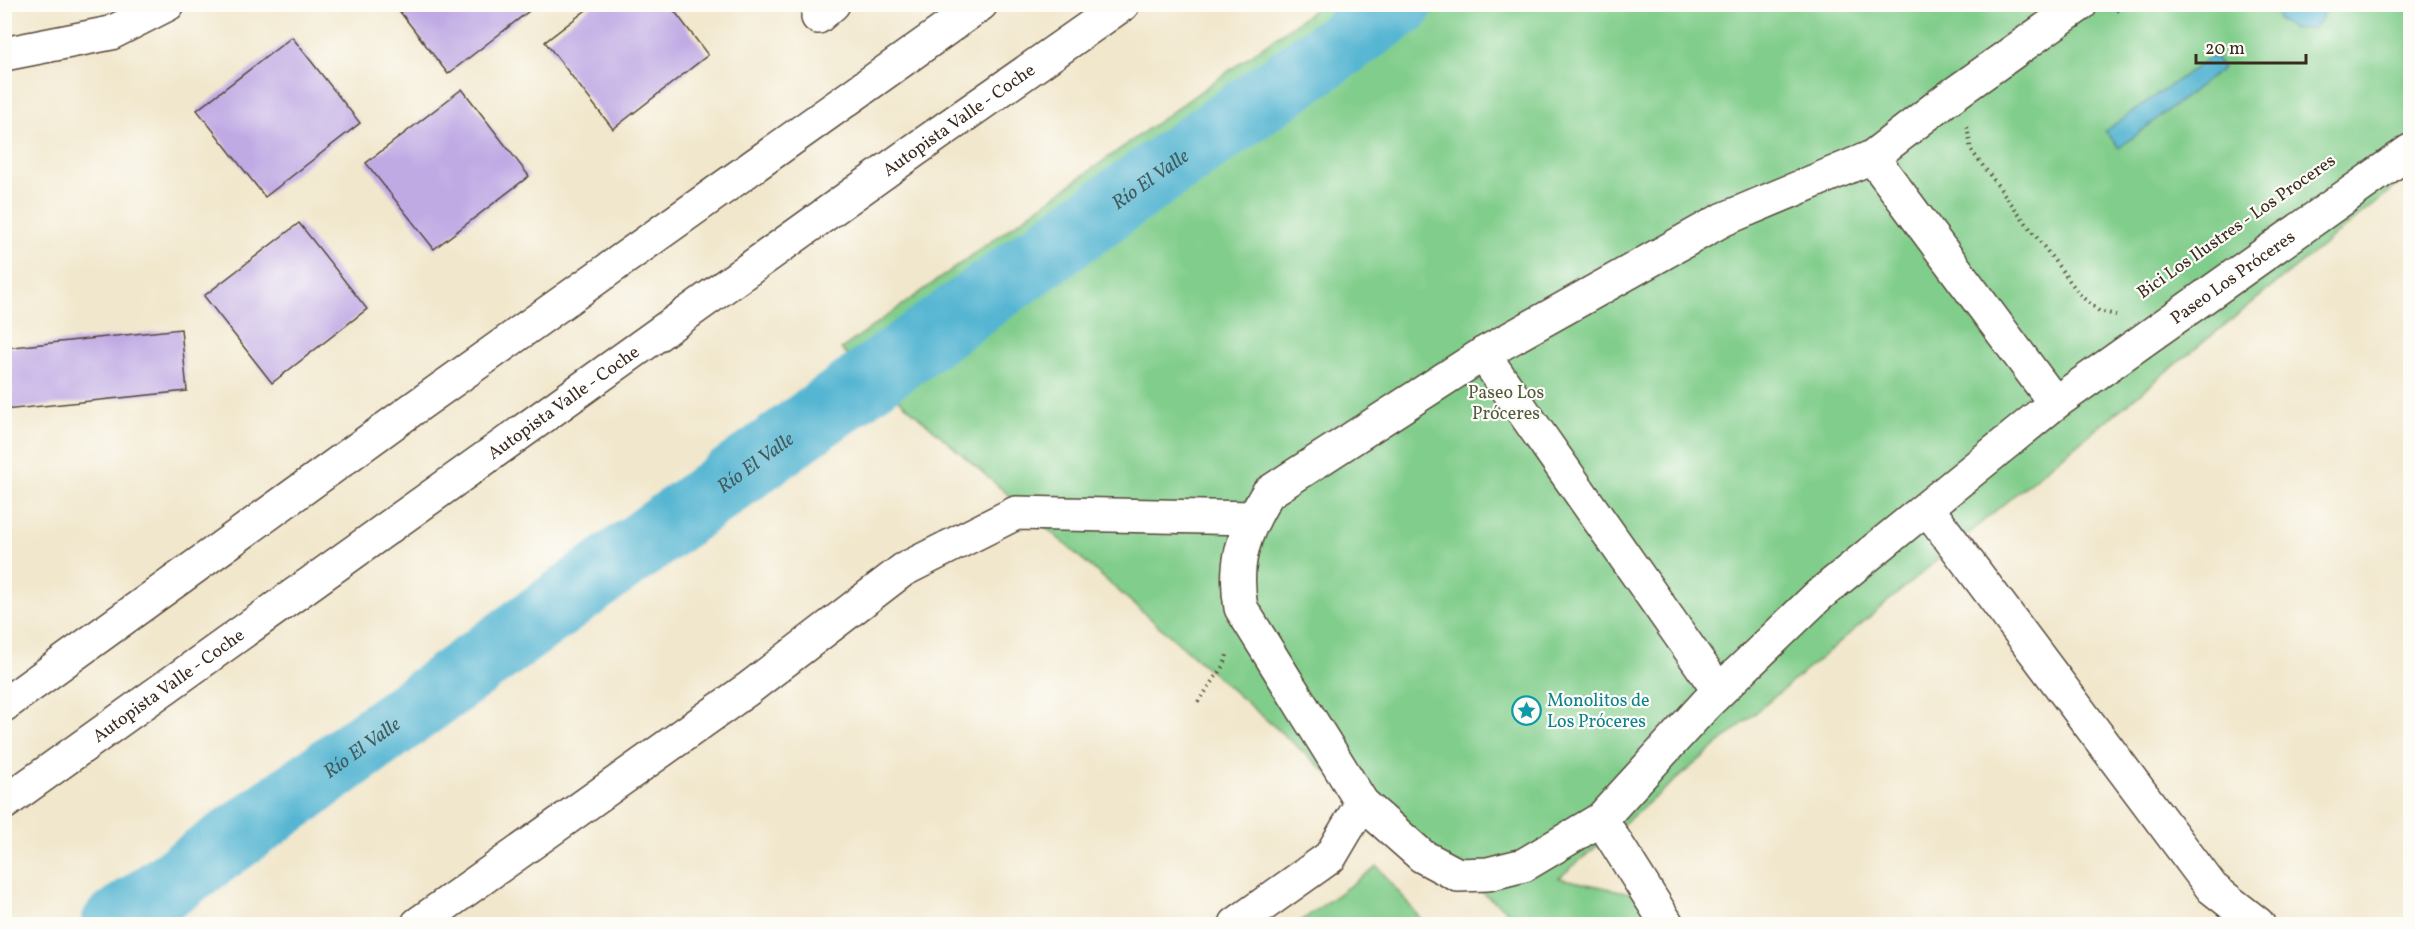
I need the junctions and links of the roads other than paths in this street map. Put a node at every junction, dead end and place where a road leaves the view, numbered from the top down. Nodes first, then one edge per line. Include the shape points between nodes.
1 (168, 4) edge
2 (981, 4) edge
3 (1124, 4) edge
4 (2081, 4) edge
5 (4, 54) edge
6 (2410, 151) edge
7 (1872, 157) junction
8 (1483, 354) junction
9 (2055, 403) junction
10 (1927, 508) junction
11 (1252, 518) junction
12 (1719, 691) junction
13 (4, 705) edge
14 (4, 803) edge
15 (1362, 803) junction
16 (1601, 819) junction
17 (418, 924) edge
18 (1236, 924) edge
19 (1667, 924) edge
20 (2258, 924) edge

1 - 5 main road via 111,33
2 - 13 main road
3 - 14 main road, Autopista Valle - Coche
4 - 7 main road, Paseo Los Próceres
6 - 9 main road, Paseo Los Próceres
7 - 8 main road, Paseo Los Próceres via 1722,220
7 - 9 main road
8 - 11 main road, Paseo Los Próceres via 1268,493
8 - 12 main road
9 - 10 main road, Paseo Los Próceres
10 - 12 main road, Paseo Los Próceres via 1818,597
10 - 20 main road via 2212,888
11 - 15 main road, Paseo Los Próceres via 1240,553 1237,584 1241,608
11 - 17 main road via 1016,513 903,570 748,689
12 - 16 main road, Paseo Los Próceres
15 - 16 main road, Paseo Los Próceres via 1422,855 1458,875 1488,874 1524,865
15 - 18 main road via 1330,857
16 - 19 main road

